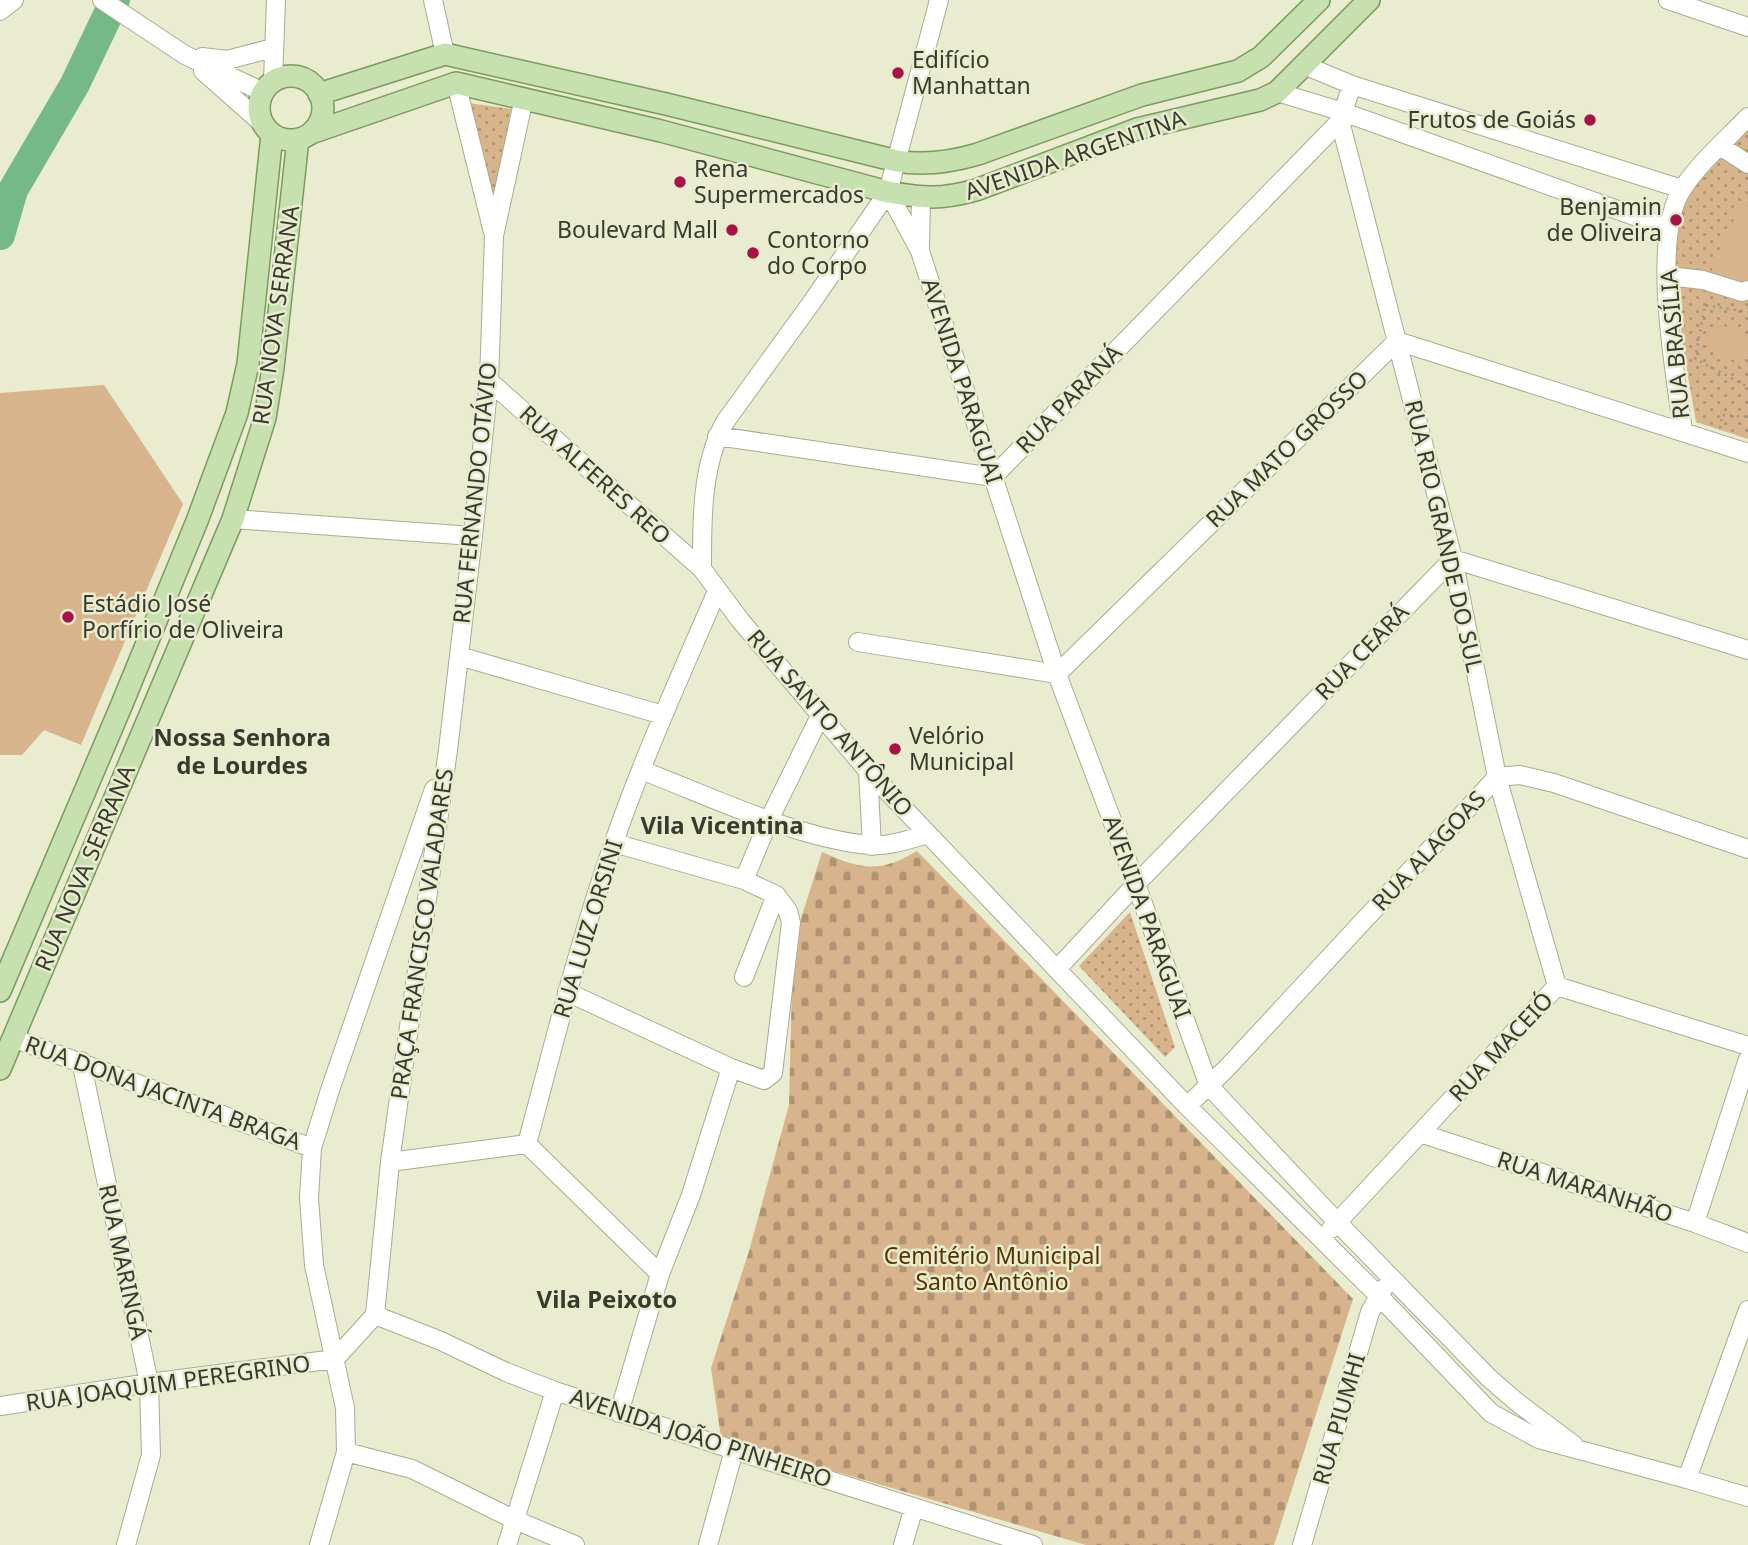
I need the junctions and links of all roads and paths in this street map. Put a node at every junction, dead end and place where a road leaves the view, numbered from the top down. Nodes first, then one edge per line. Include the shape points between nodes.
1 (14, 0) edge
2 (102, 0) edge
3 (276, 0) edge
4 (433, 0) edge
5 (939, 0) edge
6 (1319, 0) edge
7 (1369, 0) edge
8 (1668, 0) edge
9 (0, 11) edge
10 (1748, 27) edge
11 (273, 48) junction
12 (445, 54) junction
13 (185, 55) junction
14 (1304, 65) junction
15 (456, 83) junction
16 (1352, 85) junction
17 (268, 86) junction
18 (1277, 92) junction
19 (320, 94) junction
20 (524, 98) junction
21 (666, 104) junction
22 (1341, 117) junction
23 (1748, 117) edge
24 (268, 129) junction
25 (661, 131) junction
26 (304, 136) junction
27 (1720, 146) junction
28 (897, 161) junction
29 (1748, 163) edge
30 (1682, 189) junction
31 (888, 192) junction
32 (921, 197) junction
33 (1668, 228) junction
34 (494, 236) junction
35 (920, 251) junction
36 (1668, 276) junction
37 (1748, 290) edge
38 (1748, 312) edge
39 (1397, 341) junction
40 (1672, 347) junction
41 (1695, 359) junction
42 (489, 381) junction
43 (1748, 387) edge
44 (1748, 417) edge
45 (1683, 431) junction
46 (717, 436) junction
47 (1714, 441) junction
48 (1748, 453) edge
49 (993, 477) junction
50 (233, 519) junction
51 (473, 536) junction
52 (1453, 559) junction
53 (702, 569) junction
54 (717, 591) junction
55 (858, 642) dead end
56 (1748, 650) edge
57 (458, 656) junction
58 (1057, 674) junction
59 (663, 715) junction
60 (820, 716) junction
61 (448, 750) junction
62 (641, 770) junction
63 (868, 771) junction
64 (1497, 777) junction
65 (769, 820) junction
66 (928, 834) junction
67 (614, 843) junction
68 (872, 846) junction
69 (1748, 849) edge
70 (744, 880) junction
71 (1136, 884) junction
72 (776, 895) junction
73 (1058, 968) junction
74 (744, 977) dead end
75 (1557, 986) junction
76 (0, 991) edge
77 (567, 992) junction
78 (13, 1038) junction
79 (1748, 1046) edge
80 (1748, 1059) edge
81 (81, 1062) junction
82 (731, 1068) junction
83 (0, 1069) edge
84 (1209, 1086) junction
85 (1187, 1106) junction
86 (1420, 1133) junction
87 (527, 1144) junction
88 (312, 1148) junction
89 (390, 1162) junction
90 (1337, 1222) junction
91 (1695, 1223) junction
92 (1321, 1240) junction
93 (1748, 1243) edge
94 (660, 1274) junction
95 (1392, 1279) junction
96 (1378, 1295) junction
97 (1748, 1310) edge
98 (375, 1315) junction
99 (335, 1359) junction
100 (149, 1383) junction
101 (555, 1391) junction
102 (0, 1406) edge
103 (619, 1413) junction
104 (734, 1450) junction
105 (346, 1452) junction
106 (1583, 1452) junction
107 (1688, 1479) junction
108 (1748, 1497) edge
109 (914, 1507) junction
110 (514, 1520) junction
111 (127, 1545) edge
112 (319, 1545) edge
113 (506, 1545) edge
114 (575, 1545) edge
115 (708, 1545) edge
116 (903, 1545) edge
117 (1033, 1545) edge
118 (1302, 1545) edge

1 - 9 street
2 - 13 street
3 - 11 street
4 - 12 street
5 - 28 street
6 - 28 main road, AVENIDA ARGENTINA via 1261,57 1238,71 1142,95 951,162
7 - 14 main road
8 - 10 street
11 - 13 street via 227,60
11 - 17 street
12 - 19 main road
12 - 21 main road, AVENIDA ARGENTINA
13 - 17 street
13 - 24 street
14 - 16 street
14 - 18 main road
15 - 20 main road, AVENIDA ARGENTINA
15 - 26 main road
15 - 34 street
16 - 22 street
16 - 30 street
17 - 19 main road via 288,76 303,78
17 - 24 main road via 259,105
18 - 22 street
18 - 32 main road, AVENIDA ARGENTINA via 1137,129 976,190 949,197
19 - 26 main road via 323,111 317,127
20 - 25 main road, AVENIDA ARGENTINA
20 - 34 street
21 - 25 street
21 - 28 main road, AVENIDA ARGENTINA
22 - 33 street
22 - 39 street, RUA RIO GRANDE DO SUL
22 - 49 street, RUA PARANÁ
23 - 27 street, RUA BRASÍLIA
24 - 26 main road via 289,140
24 - 76 main road, RUA NOVA SERRANA via 248,364 237,413 127,692
25 - 31 main road, AVENIDA ARGENTINA
26 - 50 main road, RUA NOVA SERRANA via 265,418
27 - 29 street
27 - 30 street, RUA BRASÍLIA
28 - 31 street
30 - 33 street, RUA BRASÍLIA
31 - 32 main road, AVENIDA ARGENTINA
31 - 35 street, AVENIDA PARAGUAI
31 - 46 street
32 - 35 street, AVENIDA PARAGUAI
33 - 36 street, RUA BRASÍLIA
34 - 42 street, RUA FERNANDO OTÁVIO
35 - 49 street, AVENIDA PARAGUAI
36 - 37 street
36 - 40 street, RUA BRASÍLIA
38 - 41 path via 1705,305
39 - 45 street
39 - 52 street, RUA RIO GRANDE DO SUL
39 - 58 street, RUA MATO GROSSO
40 - 41 path
40 - 45 street, RUA BRASÍLIA
41 - 43 path
42 - 51 street, RUA FERNANDO OTÁVIO
42 - 53 street, RUA ALFERES REO
44 - 47 path via 1722,415
45 - 47 street
46 - 49 street
46 - 53 street via 704,506
47 - 48 street
49 - 58 street, AVENIDA PARAGUAI
50 - 51 street
50 - 78 main road, RUA NOVA SERRANA
51 - 57 street, RUA FERNANDO OTÁVIO
52 - 56 street
52 - 64 street, RUA RIO GRANDE DO SUL
52 - 71 street, RUA CEARÁ
53 - 54 street, RUA SANTO ANTÔNIO
54 - 59 street, RUA LUIZ ORSINI
54 - 60 street, RUA SANTO ANTÔNIO
55 - 58 street
57 - 59 street
57 - 61 street, RUA FERNANDO OTÁVIO
58 - 71 street, AVENIDA PARAGUAI
59 - 62 street, RUA LUIZ ORSINI
60 - 63 street, RUA SANTO ANTÔNIO
60 - 65 street
61 - 88 street, PRAÇA FRANCISCO VALADARES
61 - 89 street, PRAÇA FRANCISCO VALADARES
62 - 65 street
62 - 67 street, RUA LUIZ ORSINI
63 - 66 street, RUA SANTO ANTÔNIO
63 - 68 street
64 - 69 street, RUA ALAGOAS via 1520,775 1554,783
64 - 75 street, RUA RIO GRANDE DO SUL
64 - 84 street, RUA ALAGOAS
65 - 68 street
65 - 70 street
66 - 68 street
66 - 73 street, RUA SANTO ANTÔNIO
67 - 70 street
67 - 77 street, RUA LUIZ ORSINI
70 - 72 street
71 - 73 street, RUA CEARÁ
71 - 84 street, AVENIDA PARAGUAI
72 - 74 street
72 - 82 street via 788,911 790,923 775,1067 764,1080
73 - 85 street, RUA SANTO ANTÔNIO
75 - 79 street, RUA MACEIÓ
75 - 86 street, RUA MACEIÓ
77 - 82 street
77 - 87 street, RUA LUIZ ORSINI
78 - 81 street, RUA DONA JACINTA BRAGA
78 - 83 main road, RUA NOVA SERRANA
80 - 91 street
81 - 88 street, RUA DONA JACINTA BRAGA
81 - 100 street, RUA MARINGÁ
82 - 94 street via 691,1195
84 - 85 street, RUA ALAGOAS
84 - 90 street, AVENIDA PARAGUAI
85 - 92 street, AVENIDA PARAGUAI
86 - 90 street, RUA MACEIÓ
86 - 91 street, RUA MARANHÃO
87 - 89 street
87 - 94 street
88 - 99 street, PRAÇA FRANCISCO VALADARES via 309,1198 314,1265
89 - 98 street, PRAÇA FRANCISCO VALADARES
90 - 92 street, RUA MACEIÓ
90 - 95 street, AVENIDA PARAGUAI
91 - 93 street, RUA MARANHÃO
92 - 96 street, AVENIDA PARAGUAI
94 - 103 street
95 - 96 street
95 - 106 street, AVENIDA PARAGUAI via 1489,1378
96 - 106 street, AVENIDA PARAGUAI via 1491,1413 1539,1440
96 - 118 street, RUA PIUMHI
97 - 107 street
98 - 99 street
98 - 101 street, AVENIDA JOÃO PINHEIRO
99 - 100 street, RUA JOAQUIM PEREGRINO
99 - 105 street, PRAÇA FRANCISCO VALADARES via 345,1408
100 - 102 street, RUA JOAQUIM PEREGRINO
100 - 111 street, RUA MARINGÁ via 151,1455
101 - 103 street, AVENIDA JOÃO PINHEIRO
101 - 110 street
103 - 104 street, AVENIDA JOÃO PINHEIRO
104 - 109 street, AVENIDA JOÃO PINHEIRO
104 - 115 street
105 - 110 street via 412,1469
105 - 112 street, PRAÇA FRANCISCO VALADARES
106 - 107 street, AVENIDA PARAGUAI
107 - 108 street, AVENIDA PARAGUAI
109 - 116 street
109 - 117 street, AVENIDA JOÃO PINHEIRO
110 - 113 street
110 - 114 street

